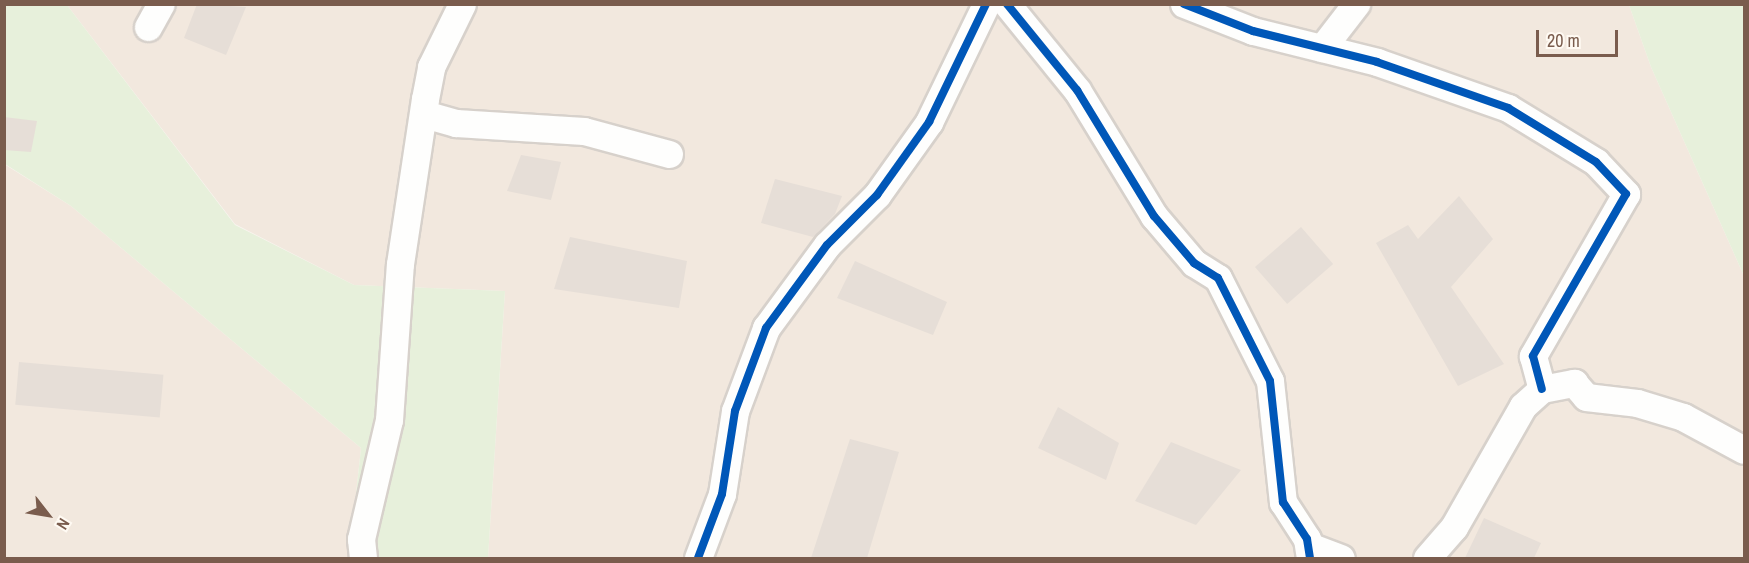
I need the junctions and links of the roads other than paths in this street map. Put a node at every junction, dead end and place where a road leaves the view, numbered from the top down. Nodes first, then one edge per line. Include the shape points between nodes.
1 (462, 4) edge
2 (986, 4) edge
3 (1007, 4) edge
4 (1185, 4) edge
5 (1356, 4) edge
6 (1322, 48) junction
7 (424, 114) junction
8 (669, 154) dead end
9 (1542, 389) junction
10 (1744, 450) edge
11 (1309, 552) edge
12 (363, 558) edge
13 (698, 558) edge
14 (1341, 558) edge
15 (1427, 558) edge

1 - 7 street via 431,67
2 - 13 street via 929,122 877,195 827,245 766,328 735,411 722,494
3 - 11 street via 1077,90 1154,216 1194,263 1218,278 1270,381 1283,502
4 - 6 street via 1252,31
5 - 6 street
6 - 9 street via 1508,108 1596,162 1626,194 1533,356
7 - 8 street via 456,123 584,131
7 - 12 street via 400,264 389,420 361,539
9 - 10 street via 1574,383 1586,397 1637,403 1683,417
9 - 15 street via 1523,406 1454,527
11 - 14 street

